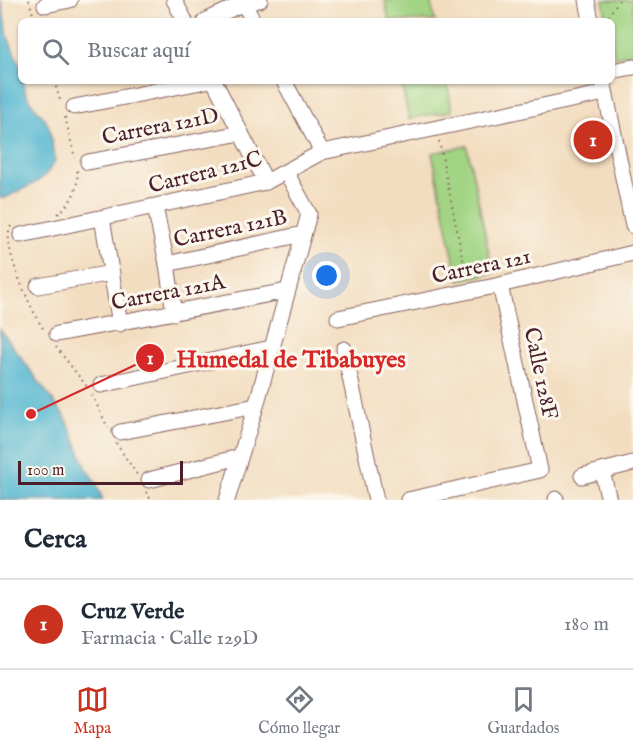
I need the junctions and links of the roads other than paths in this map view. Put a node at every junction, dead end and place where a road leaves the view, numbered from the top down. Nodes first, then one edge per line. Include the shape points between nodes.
1 (70, 0) edge
2 (174, 0) edge
3 (260, 0) edge
4 (587, 0) edge
5 (243, 2) edge
6 (45, 5) dead end
7 (183, 18) edge
8 (211, 18) edge
9 (251, 18) edge
10 (590, 18) edge
11 (633, 66) edge
12 (615, 70) edge
13 (191, 84) edge
14 (216, 84) edge
15 (286, 84) edge
16 (604, 87) edge
17 (74, 107) dead end
18 (241, 132) junction
19 (322, 152) junction
20 (88, 162) dead end
21 (286, 172) junction
22 (266, 182) junction
23 (155, 207) junction
24 (102, 218) junction
25 (633, 226) edge
26 (303, 234) junction
27 (21, 235) dead end
28 (633, 253) edge
29 (167, 264) junction
30 (112, 273) junction
31 (500, 285) junction
32 (38, 286) dead end
33 (287, 291) junction
34 (174, 313) junction
35 (338, 318) dead end
36 (120, 324) junction
37 (57, 334) dead end
38 (271, 348) junction
39 (344, 349) dead end
40 (101, 385) dead end
41 (256, 406) junction
42 (120, 432) dead end
43 (239, 458) junction
44 (633, 463) edge
45 (602, 471) junction
46 (582, 476) dead end
47 (149, 480) dead end
48 (227, 500) edge
49 (376, 500) edge
50 (408, 500) edge
51 (609, 500) edge

1 - 6 street
2 - 7 street
3 - 5 street
4 - 10 street
5 - 8 street
5 - 9 street
11 - 12 street
13 - 17 street
14 - 18 street
15 - 19 street
16 - 19 street, Carrera 121C
16 - 25 street
18 - 20 street, Carrera 121D
18 - 22 street
19 - 21 street, Carrera 121C
21 - 22 street, Carrera 121C
21 - 26 street via 309,214
22 - 23 street, Carrera 121C
23 - 24 street, Carrera 121C
23 - 29 street
24 - 27 street, Carrera 121C
24 - 30 street
26 - 29 street, Carrera 121B
26 - 33 street
28 - 31 street, Carrera 121
29 - 34 street
30 - 32 street
30 - 36 street
31 - 35 street, Carrera 121
31 - 50 street, Calle 128F via 540,470
33 - 34 street, Carrera 121A
33 - 38 street
34 - 36 street, Carrera 121A
36 - 37 street, Carrera 121A
38 - 40 street
38 - 41 street
39 - 49 street
41 - 42 street
41 - 43 street
43 - 47 street
43 - 48 street
44 - 45 street
45 - 46 street
45 - 51 street

